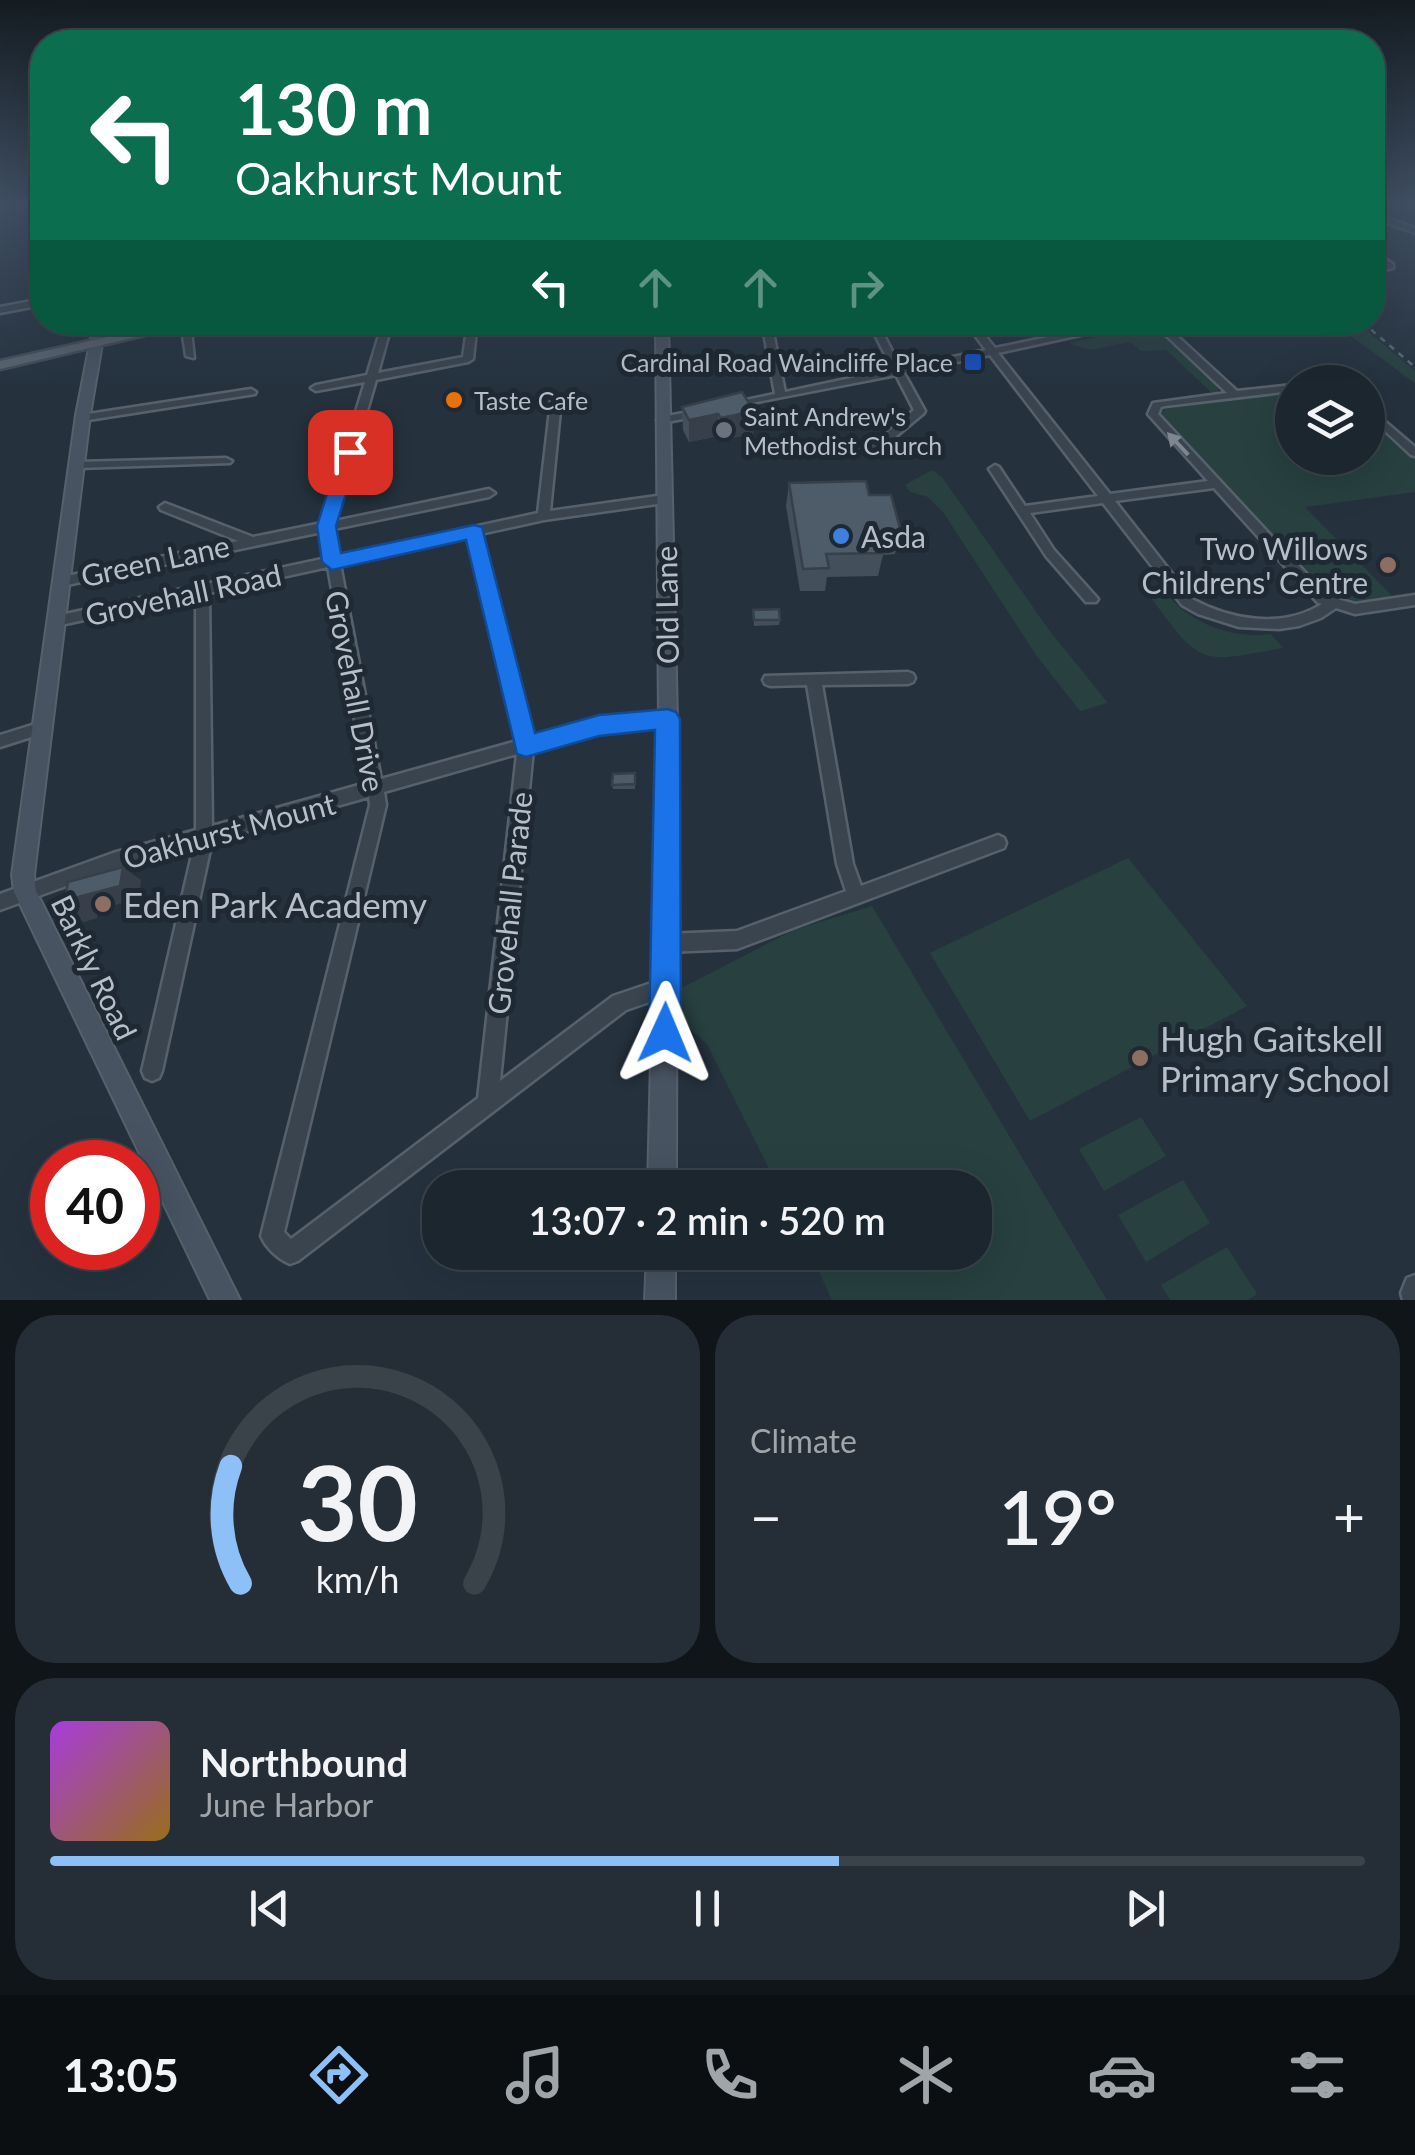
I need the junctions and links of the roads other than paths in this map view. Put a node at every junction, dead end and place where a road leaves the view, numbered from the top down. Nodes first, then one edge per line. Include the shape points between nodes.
1 (30, 304) edge
2 (0, 310) edge
3 (125, 335) edge
4 (186, 335) edge
5 (385, 335) edge
6 (471, 335) edge
7 (663, 335) edge
8 (769, 335) edge
9 (879, 335) edge
10 (980, 335) edge
11 (1075, 335) edge
12 (1170, 335) edge
13 (96, 341) junction
14 (995, 352) junction
15 (191, 356) dead end
16 (0, 362) edge
17 (900, 371) junction
18 (373, 378) junction
19 (316, 388) dead end
20 (1275, 390) edge
21 (251, 392) dead end
22 (1235, 395) junction
23 (781, 396) junction
24 (556, 401) dead end
25 (730, 406) edge
26 (713, 410) edge
27 (82, 418) junction
28 (662, 420) junction
29 (1385, 426) edge
30 (842, 452) dead end
31 (1415, 453) edge
32 (226, 461) dead end
33 (78, 465) junction
34 (995, 469) dead end
35 (1216, 484) junction
36 (490, 493) dead end
37 (664, 499) junction
38 (1108, 499) junction
39 (164, 507) dead end
40 (1022, 510) junction
41 (544, 516) junction
42 (326, 526) junction
43 (474, 532) junction
44 (248, 540) junction
45 (332, 562) junction
46 (62, 581) junction
47 (202, 589) junction
48 (1091, 599) dead end
49 (1415, 600) edge
50 (1332, 605) junction
51 (56, 621) junction
52 (908, 678) dead end
53 (770, 680) dead end
54 (814, 682) junction
55 (668, 719) junction
56 (42, 728) junction
57 (0, 741) edge
58 (526, 746) junction
59 (375, 790) junction
60 (204, 838) junction
61 (998, 842) dead end
62 (25, 892) junction
63 (856, 895) junction
64 (0, 902) edge
65 (667, 943) junction
66 (666, 987) junction
67 (152, 1071) dead end
68 (488, 1101) junction
69 (662, 1170) edge
70 (661, 1270) edge
71 (225, 1300) edge
72 (660, 1300) edge

1 - 2 street
3 - 13 main road
4 - 15 street
5 - 18 street, Grovehall Drive
6 - 18 street via 468,359
7 - 28 street, Old Lane
8 - 23 street
9 - 17 street
10 - 14 street
11 - 14 street
12 - 22 street
13 - 16 main road
13 - 27 street, Barkly Road
14 - 17 street
14 - 38 street
17 - 23 street
17 - 30 street via 920,411 879,445
18 - 19 street
18 - 42 street, Grovehall Drive
20 - 22 street
21 - 27 street
35 -> 22 street via 1156,420 1154,409
23 - 25 street
24 - 41 street
26 - 28 street
27 - 33 street, Barkly Road
28 - 37 street, Old Lane
29 - 31 street
32 - 33 street
33 - 46 street, Barkly Road
34 - 40 street
35 - 38 street
35 - 50 street
36 - 42 street, Green Lane
37 - 41 street, Grovehall Road
37 - 55 street, Old Lane
38 - 40 street
38 - 50 street via 1178,592 1210,615 1255,625 1312,616
39 - 44 street, Green Lane
40 - 48 street
41 - 43 street, Grovehall Road
42 - 44 street, Green Lane
42 - 45 street, Grovehall Drive
43 - 45 street, Grovehall Road
43 - 58 street, Grovehall Parade
44 - 46 street, Green Lane
45 - 47 street, Grovehall Road
45 - 59 street, Grovehall Drive
46 - 51 street, Barkly Road
47 - 51 street, Grovehall Road
47 - 60 street
49 - 50 street via 1355,609
51 - 56 street, Barkly Road
52 - 54 street
53 - 54 street
54 - 63 street
55 - 58 street, Oakhurst Mount via 599,726
55 - 65 street, Old Lane
56 - 57 street
56 - 62 street, Barkly Road
58 - 59 street, Oakhurst Mount
58 - 68 street, Grovehall Parade
59 - 60 street, Oakhurst Mount
59 - 68 street, Grovehall Drive via 378,805 272,1236 290,1253
60 - 62 street, Oakhurst Mount
60 - 67 street
61 - 63 street
62 - 64 street, Oakhurst Mount
62 - 71 street, Barkly Road
63 - 65 street via 737,940
65 - 66 street, Old Lane
66 - 68 street via 620,1003
66 - 69 street, Old Lane
70 - 72 street

